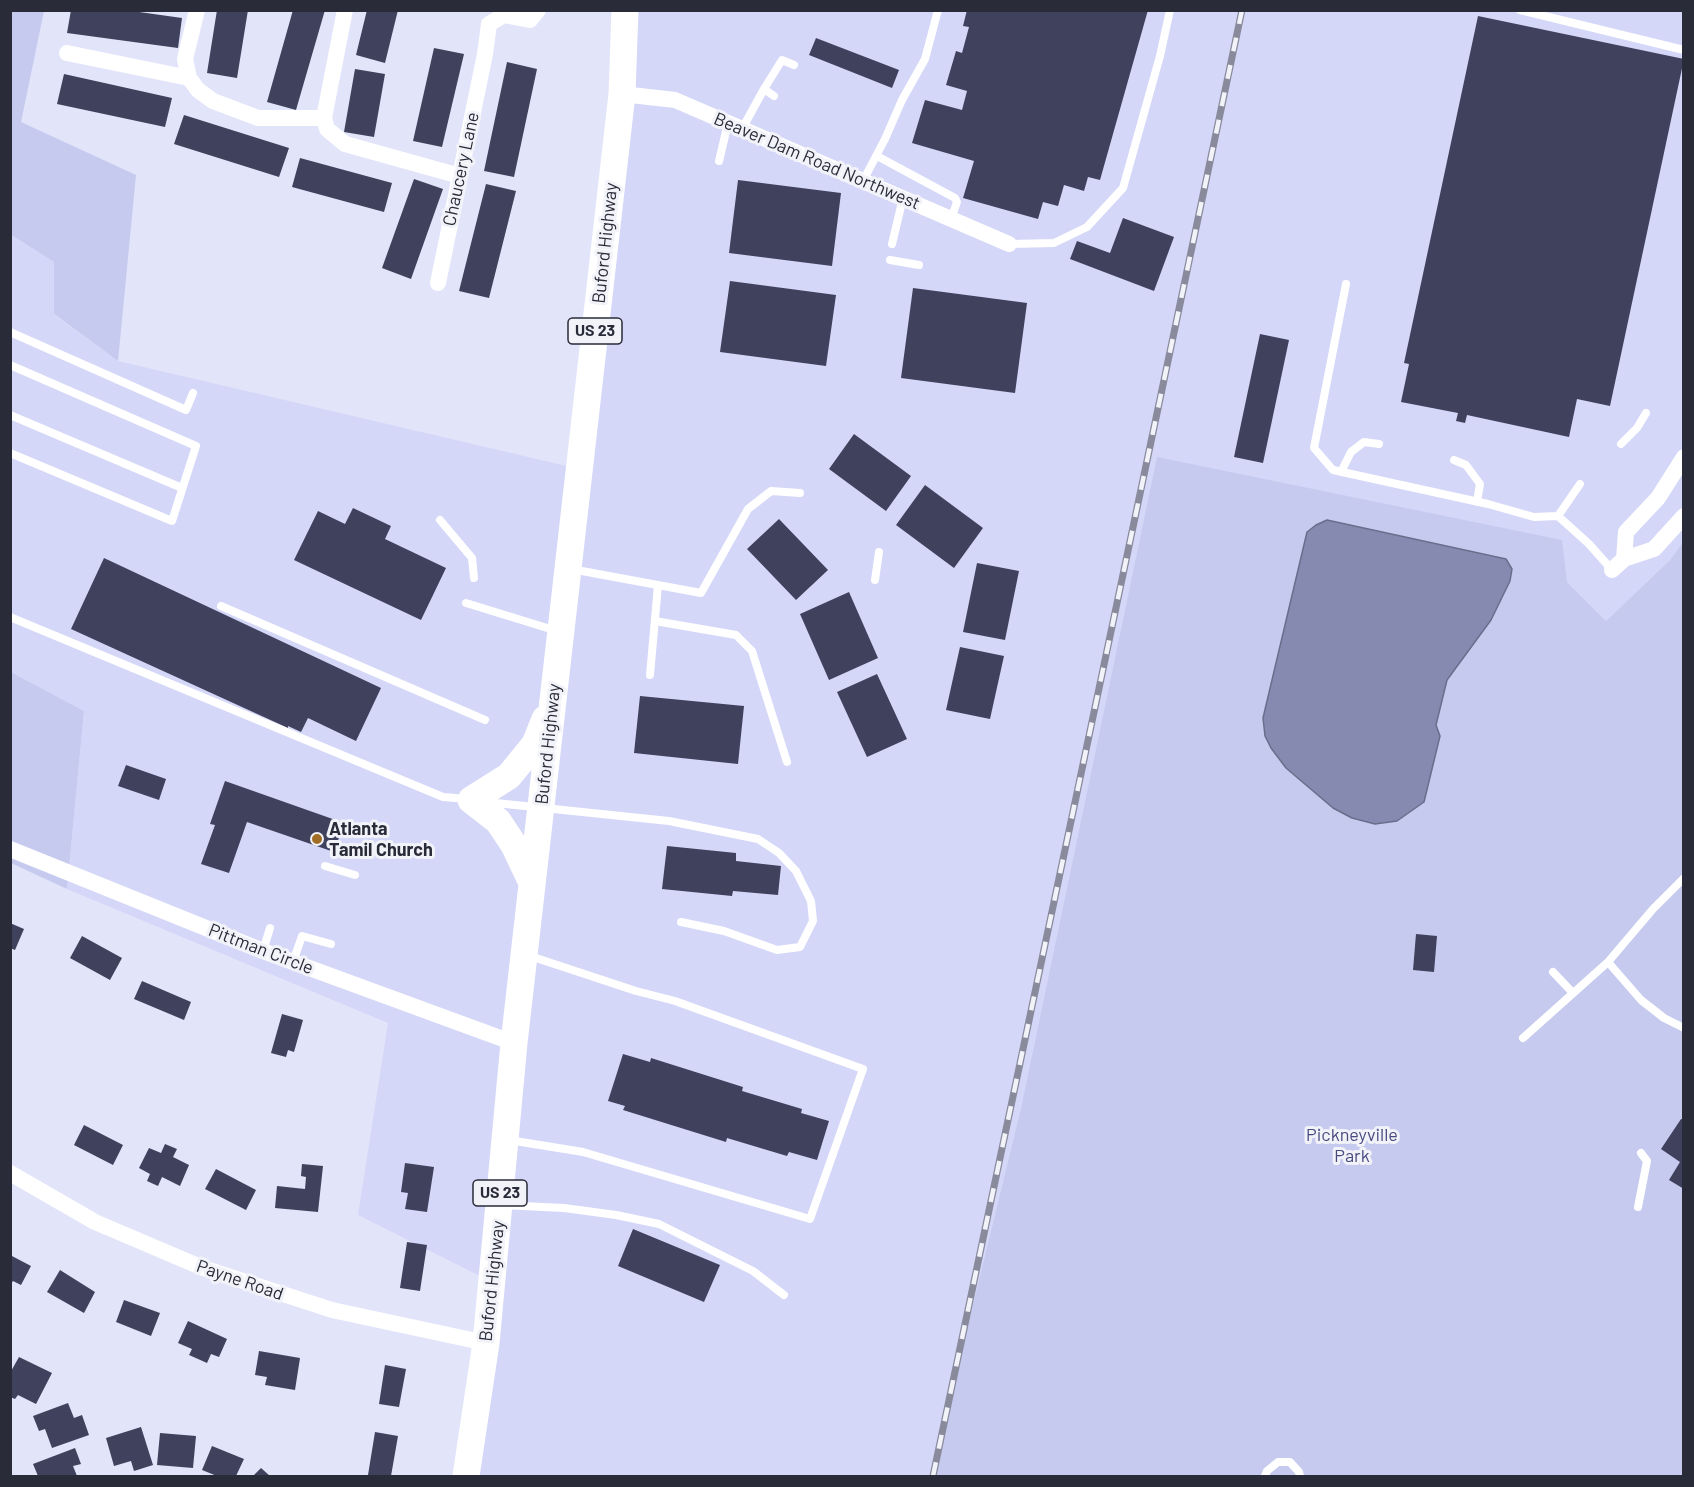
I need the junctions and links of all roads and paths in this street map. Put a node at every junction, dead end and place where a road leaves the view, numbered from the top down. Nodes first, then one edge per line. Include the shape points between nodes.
1 (197, 10) edge
2 (345, 10) edge
3 (538, 10) edge
4 (625, 10) edge
5 (938, 10) edge
6 (1170, 10) edge
7 (1520, 10) edge
8 (1683, 50) edge
9 (67, 53) dead end
10 (794, 65) dead end
11 (189, 78) junction
12 (764, 89) junction
13 (622, 94) junction
14 (774, 96) dead end
15 (324, 118) junction
16 (735, 126) junction
17 (876, 156) junction
18 (719, 161) dead end
19 (460, 176) junction
20 (863, 181) junction
21 (903, 198) junction
22 (951, 219) junction
23 (892, 244) dead end
24 (1009, 244) joint
25 (890, 260) dead end
26 (919, 265) dead end
27 (438, 283) dead end
28 (1346, 284) dead end
29 (10, 332) edge
30 (10, 365) edge
31 (193, 393) dead end
32 (1646, 413) dead end
33 (10, 415) edge
34 (1379, 444) dead end
35 (1621, 444) dead end
36 (10, 453) edge
37 (1683, 457) edge
38 (1454, 459) dead end
39 (1341, 471) junction
40 (1580, 484) dead end
41 (182, 488) junction
42 (800, 493) dead end
43 (1477, 502) junction
44 (1558, 516) junction
45 (1683, 516) edge
46 (440, 520) dead end
47 (879, 552) dead end
48 (1618, 564) junction
49 (568, 569) junction
50 (474, 578) dead end
51 (875, 580) dead end
52 (658, 585) junction
53 (466, 603) dead end
54 (221, 606) dead end
55 (10, 617) edge
56 (655, 621) junction
57 (561, 632) junction
58 (650, 675) dead end
59 (553, 698) junction
60 (485, 720) dead end
61 (787, 762) dead end
62 (471, 800) junction
63 (541, 808) junction
64 (10, 849) edge
65 (325, 866) dead end
66 (355, 875) dead end
67 (1683, 878) edge
68 (532, 883) junction
69 (681, 921) dead end
70 (270, 928) dead end
71 (331, 944) dead end
72 (263, 951) junction
73 (524, 954) junction
74 (293, 962) junction
75 (1608, 962) junction
76 (1552, 972) dead end
77 (1573, 993) junction
78 (1683, 1028) edge
79 (1523, 1038) dead end
80 (514, 1043) junction
81 (505, 1139) junction
82 (1641, 1153) dead end
83 (10, 1173) edge
84 (499, 1205) junction
85 (1638, 1208) dead end
86 (784, 1295) dead end
87 (486, 1343) junction
88 (466, 1476) edge
89 (1265, 1476) edge
90 (1300, 1476) edge

1 - 11 street via 185,59
2 - 15 street
3 - 19 street, Chaucery Lane via 530,20 504,15 489,24
4 - 13 main road, Buford Highway / US 23
5 - 17 lane via 925,59
6 - 24 lane via 1123,188 1087,227 1054,243
7 - 8 lane
9 - 11 street
10 - 12 lane via 782,60
11 - 15 street via 213,101 258,118
12 - 14 lane
12 - 16 lane
13 - 16 street, Beaver Dam Road Northwest via 675,100
13 - 49 main road, Buford Highway / US 23
15 - 19 street via 327,129 345,144
16 - 18 lane
16 - 20 street, Beaver Dam Road Northwest
17 - 20 lane
17 - 22 lane via 955,198
19 - 27 street, Chaucery Lane
20 - 21 street, Beaver Dam Road Northwest
21 - 22 street, Beaver Dam Road Northwest
21 - 23 lane
22 - 24 street, Beaver Dam Road Northwest
25 - 26 lane
28 - 39 lane via 1314,448 1333,470
29 - 31 lane via 186,410
30 - 41 lane via 196,446
32 - 35 lane
33 - 41 lane
34 - 39 lane via 1364,442 1351,452
36 - 41 lane via 172,521
37 - 48 street via 1658,498 1626,532
38 - 43 lane via 1466,465 1480,484
39 - 43 lane
40 - 44 lane
42 - 52 lane via 771,491 748,509 701,593
43 - 44 lane via 1534,517
44 - 48 lane
45 - 48 street via 1654,549
46 - 50 lane via 472,558
47 - 51 lane
49 - 52 lane
49 - 57 main road, Buford Highway / US 23
52 - 56 lane
53 - 57 lane
54 - 60 lane
55 - 62 lane via 443,797
56 - 58 lane
56 - 61 lane via 736,635 752,651
57 - 59 main road, Buford Highway / US 23
59 - 62 main road via 534,744 509,776
59 - 63 main road, Buford Highway / US 23
62 - 63 lane
62 - 68 main road via 498,821
63 - 68 main road, Buford Highway / US 23
63 - 69 lane via 669,821 758,839 796,871 811,901 813,921 800,947 777,950
64 - 72 street, Pittman Circle
65 - 66 lane
67 - 75 lane
68 - 73 main road, Buford Highway / US 23
70 - 72 lane
71 - 74 lane via 302,936
72 - 74 street, Pittman Circle
73 - 80 main road, Buford Highway / US 23
73 - 81 lane via 675,1001 862,1069 810,1219 583,1152
74 - 80 street, Pittman Circle
75 - 77 lane
75 - 78 lane via 1641,999
76 - 77 lane
77 - 79 lane
80 - 81 main road, Buford Highway / US 23
81 - 84 main road, Buford Highway / US 23
82 - 85 lane via 1647,1161
83 - 87 street, Payne Road via 95,1222 203,1268 332,1310
84 - 86 lane via 564,1208 658,1224 753,1271
84 - 87 main road, Buford Highway / US 23
87 - 88 main road, Buford Highway / US 23
89 - 90 lane via 1278,1462 1290,1462

